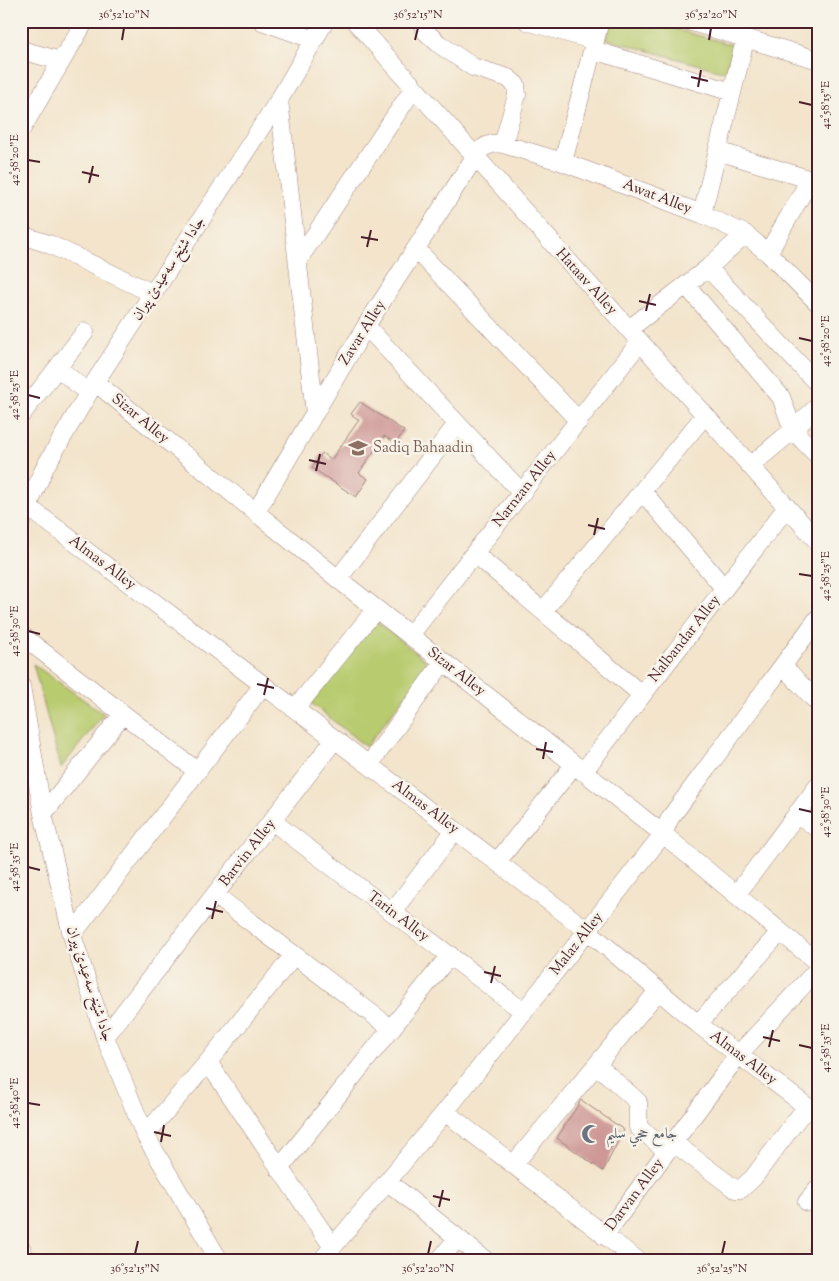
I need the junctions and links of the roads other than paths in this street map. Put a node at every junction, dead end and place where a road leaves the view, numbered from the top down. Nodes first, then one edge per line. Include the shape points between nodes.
1 (84, 21) edge
2 (262, 21) edge
3 (325, 21) edge
4 (355, 21) edge
5 (422, 21) edge
6 (527, 21) edge
7 (600, 21) edge
8 (688, 21) edge
9 (314, 40) junction
10 (745, 40) junction
11 (594, 46) junction
12 (21, 50) edge
13 (818, 60) edge
14 (61, 61) junction
15 (414, 88) junction
16 (732, 92) junction
17 (279, 100) junction
18 (21, 130) edge
19 (503, 144) junction
20 (718, 151) junction
21 (475, 156) junction
22 (563, 162) junction
23 (814, 181) edge
24 (702, 214) junction
25 (745, 234) junction
26 (21, 235) edge
27 (416, 248) junction
28 (768, 253) junction
29 (298, 260) junction
30 (708, 268) junction
31 (686, 285) junction
32 (154, 294) junction
33 (818, 303) edge
34 (366, 326) junction
35 (85, 332) dead end
36 (635, 336) junction
37 (58, 368) junction
38 (818, 384) edge
39 (91, 387) junction
40 (818, 406) edge
41 (314, 413) junction
42 (21, 415) edge
43 (705, 415) junction
44 (579, 421) junction
45 (457, 424) junction
46 (793, 430) junction
47 (818, 456) edge
48 (750, 466) junction
49 (642, 491) junction
50 (522, 493) junction
51 (787, 507) junction
52 (256, 512) junction
53 (24, 514) edge
54 (818, 542) edge
55 (474, 553) junction
56 (338, 579) junction
57 (724, 588) junction
58 (376, 609) junction
59 (543, 611) junction
60 (818, 618) edge
61 (21, 635) edge
62 (410, 635) junction
63 (443, 662) junction
64 (783, 666) junction
65 (263, 685) junction
66 (21, 686) edge
67 (642, 695) junction
68 (818, 703) edge
69 (295, 709) junction
70 (123, 714) junction
71 (335, 739) junction
72 (369, 765) junction
73 (579, 768) junction
74 (197, 771) junction
75 (818, 786) edge
76 (797, 813) junction
77 (43, 814) junction
78 (272, 821) junction
79 (455, 830) junction
80 (818, 830) edge
81 (663, 834) junction
82 (498, 862) junction
83 (215, 895) junction
84 (736, 895) junction
85 (392, 912) junction
86 (588, 931) junction
87 (780, 932) junction
88 (72, 935) junction
89 (294, 955) junction
90 (450, 955) junction
91 (818, 963) edge
92 (818, 969) edge
93 (658, 991) junction
94 (524, 1012) junction
95 (698, 1024) junction
96 (392, 1028) junction
97 (105, 1037) junction
98 (740, 1054) junction
99 (208, 1062) junction
100 (597, 1065) junction
101 (812, 1110) edge
102 (444, 1112) junction
103 (145, 1136) junction
104 (671, 1147) junction
105 (513, 1166) junction
106 (279, 1169) junction
107 (388, 1182) junction
108 (604, 1236) junction
109 (457, 1238) junction
110 (818, 1250) edge
111 (327, 1253) edge
112 (219, 1260) edge
113 (440, 1260) edge
114 (485, 1260) edge
115 (637, 1260) edge
116 (818, 1260) edge

1 - 14 street
2 - 9 street
3 - 9 street, جادا شێخ سەعیدێ پیران
4 - 15 street, Hataav Alley
5 - 19 street via 426,32 439,44 473,67 508,78 516,85 517,95
6 - 11 street
7 - 11 street
8 - 10 street
9 - 17 street, جادا شێخ سەعیدێ پیران
10 - 13 street
10 - 16 street
11 - 16 street
11 - 22 street
12 - 14 street
14 - 18 street
15 - 21 street, Hataav Alley
15 - 29 street
16 - 20 street
17 - 29 street
17 - 32 street, جادا شێخ سەعیدێ پیران
19 - 21 street via 486,146
19 - 22 street, Awat Alley
20 - 23 street
20 - 24 street
21 - 27 street, Zavar Alley
21 - 36 street, Hataav Alley
22 - 24 street, Awat Alley
23 - 28 street
24 - 25 street, Awat Alley
25 - 28 street, Awat Alley
25 - 30 street, Narnzan Alley
26 - 32 street via 49,244
27 - 34 street, Zavar Alley
27 - 44 street
28 - 33 street, Awat Alley
29 - 41 street
30 - 31 street, Narnzan Alley
30 - 38 street
31 - 36 street, Narnzan Alley
31 - 46 street via 781,396
32 - 39 street, جادا شێخ سەعیدێ پیران
34 - 41 street, Zavar Alley
34 - 45 street
35 - 37 street
36 - 43 street, Hataav Alley
36 - 44 street, Narnzan Alley
37 - 39 street, Sizar Alley
37 - 42 street
39 - 52 street, Sizar Alley
39 - 53 street, جادا شێخ سەعیدێ پیران via 45,467
40 - 46 street
41 - 52 street, Zavar Alley
43 - 48 street, Hataav Alley
43 - 49 street
44 - 50 street, Narnzan Alley
45 - 50 street
45 - 56 street
46 - 47 street
46 - 48 street
48 - 51 street, Hataav Alley
49 - 57 street
49 - 59 street
50 - 55 street, Narnzan Alley
51 - 54 street, Hataav Alley
51 - 57 street, Nalbandar Alley
52 - 56 street, Sizar Alley
53 - 65 street, Almas Alley
55 - 59 street
55 - 62 street, Narnzan Alley
56 - 58 street, Sizar Alley
57 - 67 street, Nalbandar Alley
58 - 62 street, Sizar Alley
58 - 69 street
59 - 67 street
60 - 64 street, Malaz Alley
61 - 70 street
62 - 63 street, Sizar Alley
63 - 72 street
63 - 73 street, Sizar Alley
64 - 68 street
64 - 81 street, Malaz Alley via 670,818
65 - 69 street, Almas Alley
65 - 74 street
66 - 77 street, جادا شێخ سەعیدێ پیران
67 - 73 street, Nalbandar Alley
69 - 71 street, Almas Alley
70 - 74 street
70 - 77 street
71 - 72 street, Almas Alley
71 - 78 street, Barvin Alley
72 - 79 street, Almas Alley
73 - 81 street, Sizar Alley
73 - 82 street, Nalbandar Alley
74 - 88 street
75 - 76 street
76 - 80 street
76 - 84 street
77 - 88 street, جادا شێخ سەعیدێ پیران
78 - 83 street, Barvin Alley
78 - 85 street, Tarin Alley
79 - 82 street, Almas Alley
79 - 85 street
81 - 84 street, Sizar Alley
81 - 86 street, Malaz Alley
82 - 86 street, Almas Alley
83 - 89 street
83 - 97 street, Barvin Alley
84 - 87 street, Sizar Alley
85 - 90 street, Tarin Alley
86 - 93 street, Almas Alley
86 - 94 street, Malaz Alley
87 - 91 street, Sizar Alley
87 - 95 street
88 - 97 street, جادا شێخ سەعیدێ پیران
89 - 96 street
89 - 99 street
90 - 94 street, Tarin Alley
90 - 96 street
92 - 98 street, Darvan Alley
93 - 95 street, Almas Alley
93 - 100 street
94 - 102 street, Malaz Alley
95 - 98 street, Almas Alley
96 - 106 street
97 - 103 street, جادا شێخ سەعیدێ پیران
98 - 101 street, Almas Alley
98 - 104 street, Darvan Alley
99 - 103 street
99 - 106 street
100 - 104 street via 638,1102 638,1127
100 - 105 street
101 - 104 street via 745,1187 735,1189
102 - 105 street
102 - 107 street, Malaz Alley
103 - 112 street, جادا شێخ سەعیدێ پیران
104 - 108 street, Darvan Alley
105 - 108 street
106 - 111 street
107 - 109 street
107 - 111 street, Malaz Alley
108 - 115 street
109 - 113 street
109 - 114 street
110 - 116 street

